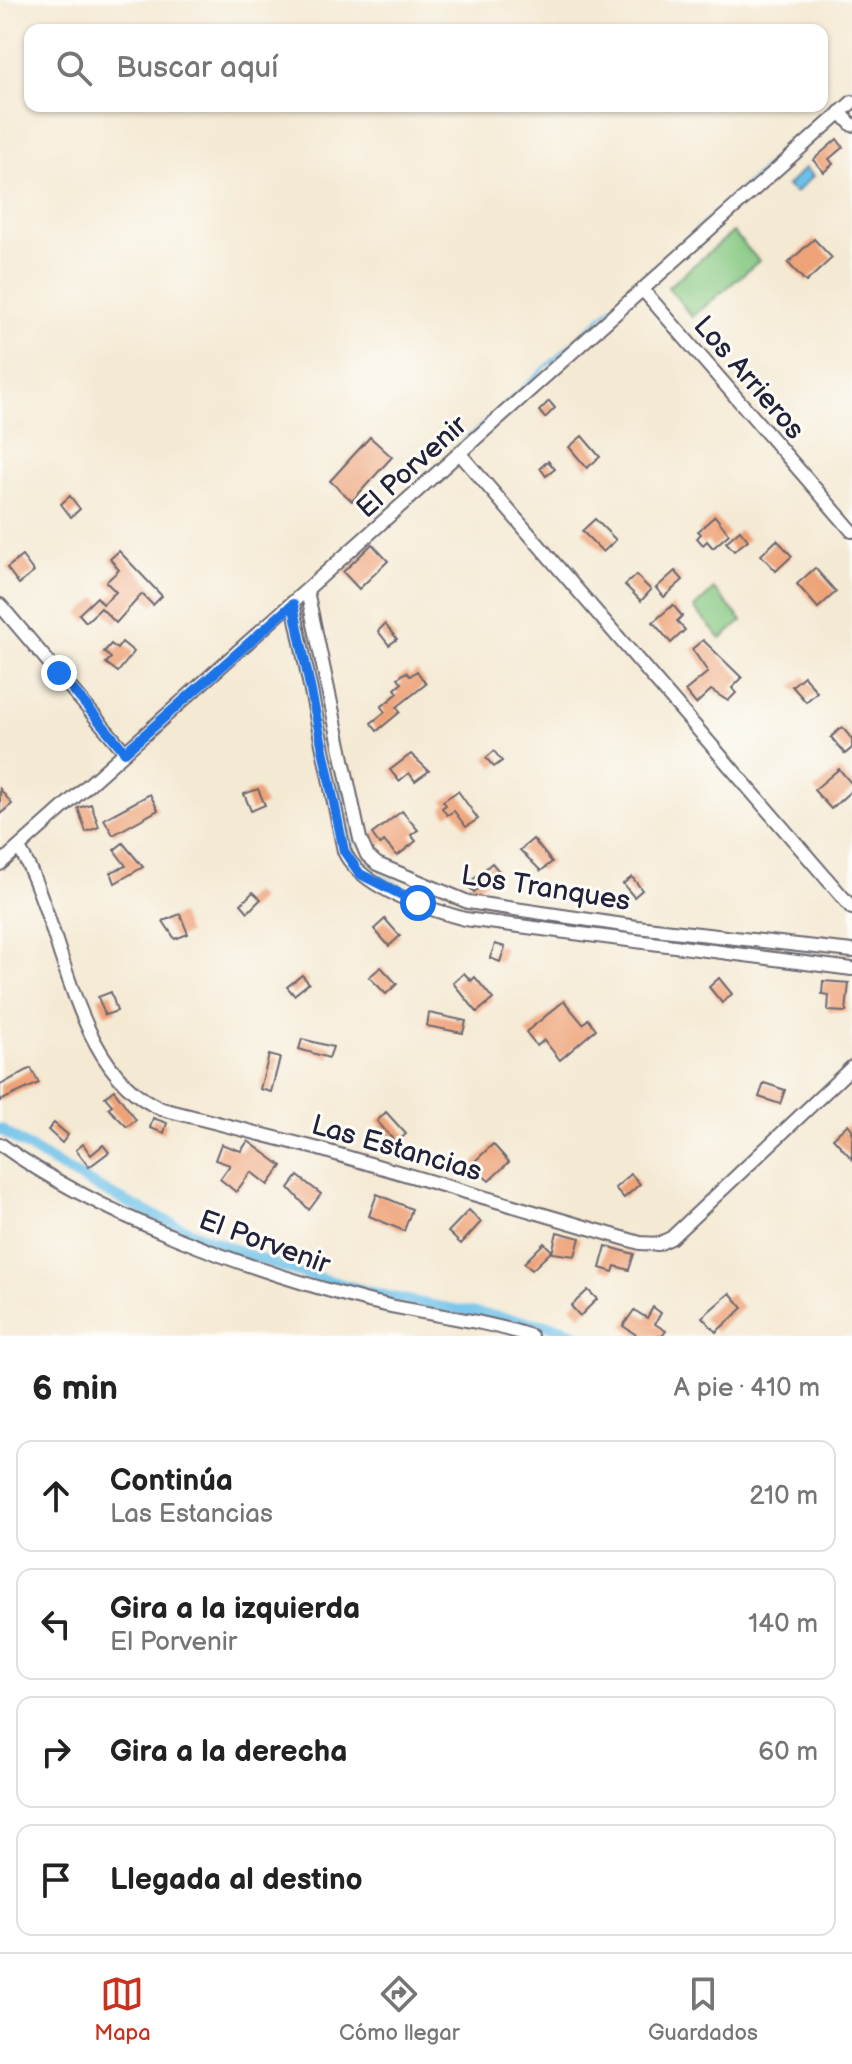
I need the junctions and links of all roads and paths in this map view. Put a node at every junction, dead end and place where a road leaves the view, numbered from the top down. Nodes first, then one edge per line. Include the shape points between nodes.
1 (852, 102) edge
2 (840, 112) junction
3 (852, 125) edge
4 (643, 290) junction
5 (461, 455) junction
6 (852, 531) edge
7 (307, 591) junction
8 (293, 604) junction
9 (0, 605) edge
10 (125, 752) junction
11 (19, 848) junction
12 (0, 864) edge
13 (501, 907) junction
14 (852, 908) edge
15 (499, 923) junction
16 (852, 951) edge
17 (852, 969) edge
18 (852, 1067) edge
19 (0, 1144) edge
20 (531, 1336) edge

1 - 2 street, El Porvenir
2 - 3 street
2 - 4 street, El Porvenir
4 - 5 street, El Porvenir
4 - 6 street, Los Arrieros
5 - 7 street, El Porvenir
5 - 14 street
7 - 8 street, El Porvenir
7 - 13 street, Los Tranques via 364,850 377,864 445,895
8 - 10 street, El Porvenir
8 - 15 street via 351,866 431,909
9 - 10 street
10 - 11 street, El Porvenir
11 - 12 street, El Porvenir
11 - 18 street, Las Estancias via 95,1040 120,1077 145,1100 640,1243 658,1244 677,1234
13 - 15 street
13 - 16 street, Los Tranques
15 - 17 street
19 - 20 street, El Porvenir via 82,1193 237,1260 364,1300

